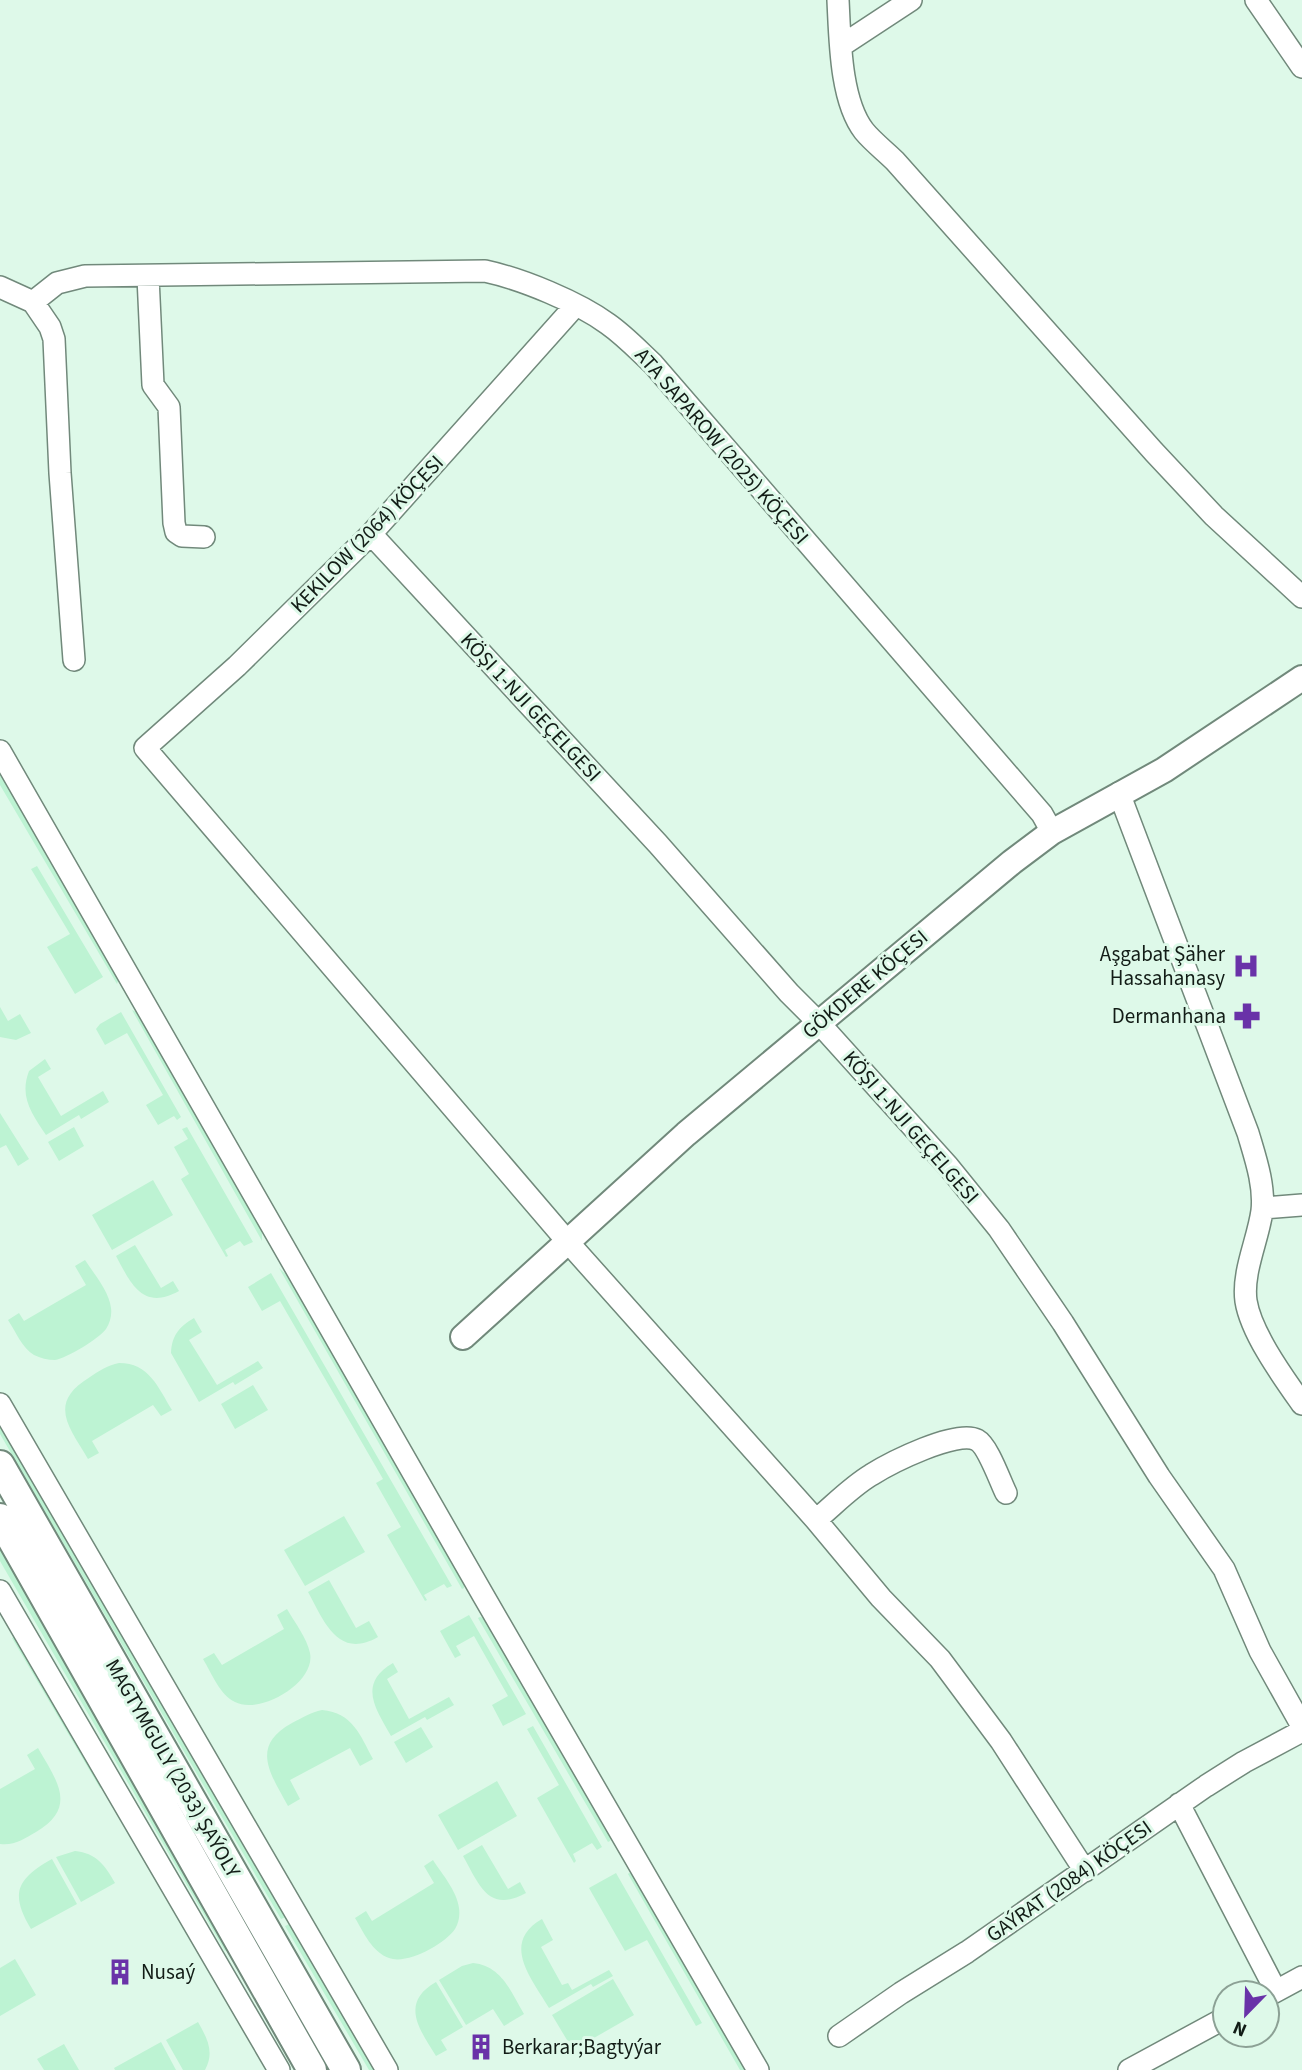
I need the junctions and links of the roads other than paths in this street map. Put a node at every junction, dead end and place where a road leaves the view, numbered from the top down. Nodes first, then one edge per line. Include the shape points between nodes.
1 (838, 0) edge
2 (911, 0) edge
3 (1256, 0) edge
4 (841, 46) junction
5 (1302, 67) edge
6 (148, 277) junction
7 (0, 286) edge
8 (33, 302) junction
9 (575, 306) junction
10 (371, 534) junction
11 (204, 537) dead end
12 (1302, 597) edge
13 (74, 660) dead end
14 (1302, 678) edge
15 (0, 751) edge
16 (1119, 793) junction
17 (1052, 832) junction
18 (819, 1023) junction
19 (1302, 1205) edge
20 (1263, 1208) junction
21 (567, 1241) junction
22 (463, 1337) dead end
23 (0, 1404) edge
24 (1302, 1404) edge
25 (0, 1465) edge
26 (1006, 1493) dead end
27 (0, 1518) edge
28 (816, 1520) junction
29 (0, 1591) edge
30 (1302, 1726) edge
31 (1302, 1731) edge
32 (1179, 1804) junction
33 (1085, 1871) junction
34 (1302, 1977) edge
35 (1265, 1979) edge
36 (1281, 1989) edge
37 (1211, 2026) edge
38 (839, 2036) dead end
39 (279, 2070) edge
40 (312, 2070) edge
41 (346, 2070) edge
42 (387, 2070) edge
43 (758, 2070) edge
44 (1129, 2070) edge

1 - 4 street
2 - 4 street
3 - 5 street
4 - 12 street via 851,109 864,131 1214,516
6 - 8 street, ATA SAPAROW (2025) KÖÇESI via 85,276 57,283
6 - 9 street, ATA SAPAROW (2025) KÖÇESI via 485,271 526,282
6 - 11 street via 153,385 169,407 174,523 182,536
7 - 8 street
8 - 13 street via 54,339
9 - 10 street, KEKILOW (2064) KÖÇESI
9 - 17 street, ATA SAPAROW (2025) KÖÇESI via 607,323 653,364 1042,814
10 - 18 street, KÖŞI 1-NJI GEÇELGESI
10 - 21 street, KEKILOW (2064) KÖÇESI via 237,666 145,748
14 - 16 street, GÖKDERE KÖÇESI via 1164,769
15 - 43 street
16 - 17 street, GÖKDERE KÖÇESI
16 - 20 street via 1248,1132
17 - 18 street, GÖKDERE KÖÇESI
18 - 21 street, GÖKDERE KÖÇESI
18 - 30 street, KÖŞI 1-NJI GEÇELGESI via 947,1166 1033,1278 1224,1569 1260,1651
19 - 20 street
20 - 24 street via 1245,1287 1246,1302 1278,1368
21 - 22 street, GÖKDERE KÖÇESI
21 - 28 street
23 - 42 street
25 - 41 main road, MAGTYMGULY (2033) ŞAÝOLY
26 - 28 street via 983,1444 967,1437 939,1444 869,1476
27 - 40 main road, MAGTYMGULY (2033) ŞAÝOLY
28 - 33 street via 976,1705
29 - 39 street
31 - 32 street, GAÝRAT (2084) KÖÇESI
32 - 33 street, GAÝRAT (2084) KÖÇESI
32 - 35 street
33 - 38 street, GAÝRAT (2084) KÖÇESI
34 - 36 street
37 - 44 street

